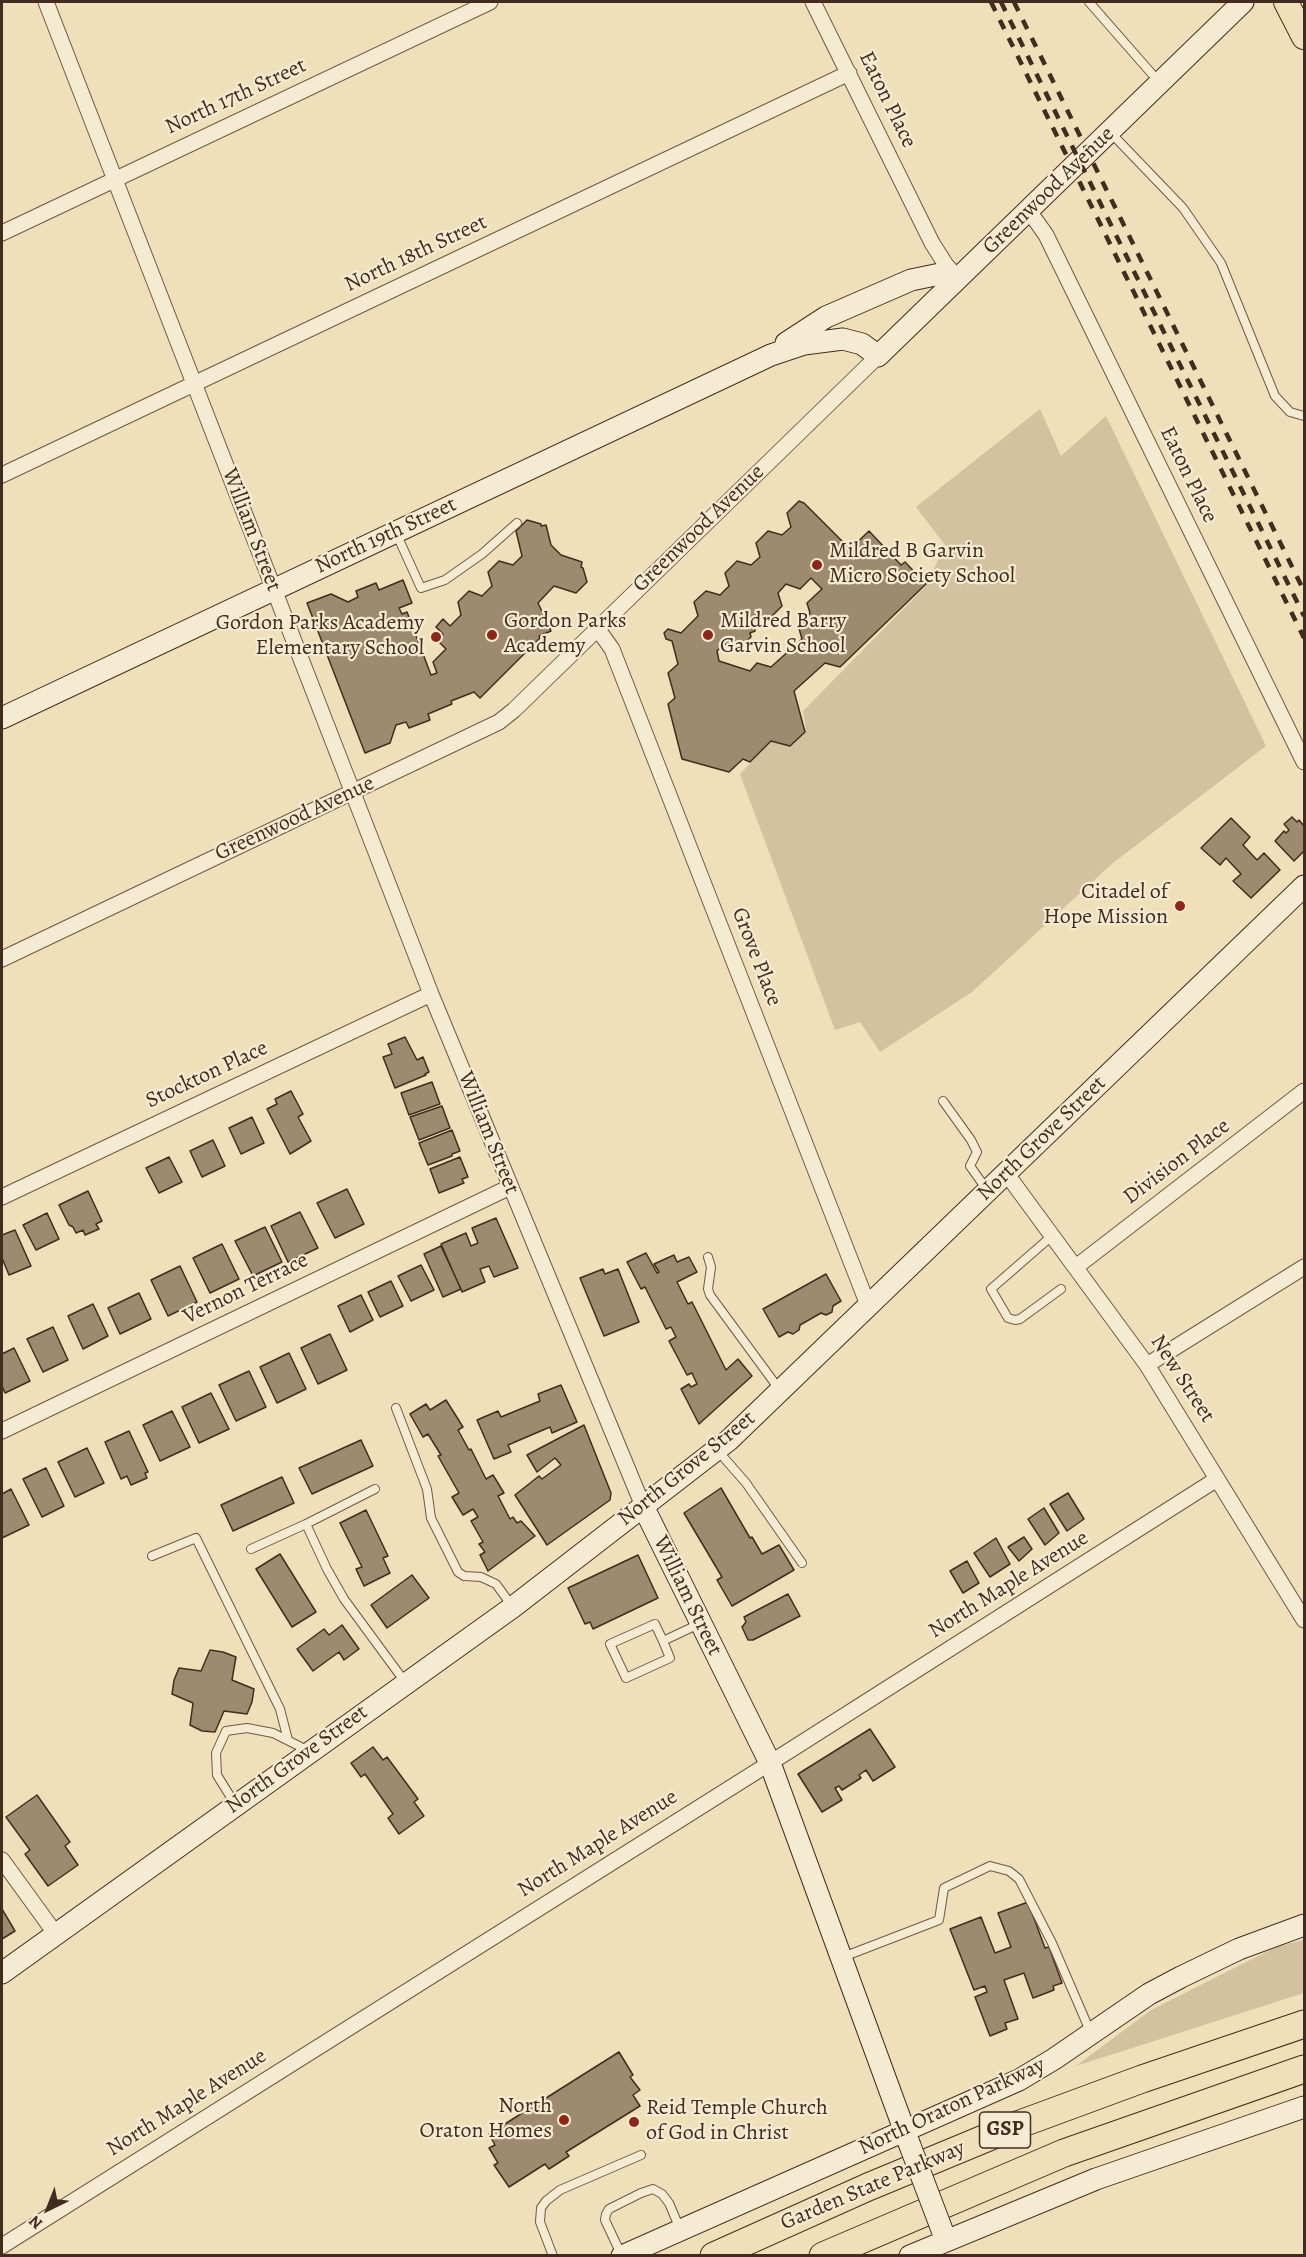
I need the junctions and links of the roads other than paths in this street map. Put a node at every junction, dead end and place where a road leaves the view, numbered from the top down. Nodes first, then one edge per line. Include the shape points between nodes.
1 (46, 2) edge
2 (490, 2) edge
3 (813, 2) edge
4 (1089, 2) edge
5 (1243, 2) edge
6 (1286, 2) edge
7 (1305, 37) edge
8 (849, 74) junction
9 (1160, 83) junction
10 (1110, 132) junction
11 (115, 180) junction
12 (1029, 211) junction
13 (2, 233) edge
14 (958, 278) junction
15 (771, 355) junction
16 (878, 356) junction
17 (194, 384) junction
18 (1305, 416) edge
19 (2, 475) edge
20 (517, 523) dead end
21 (395, 532) junction
22 (274, 589) junction
23 (597, 628) junction
24 (2, 718) edge
25 (1305, 762) edge
26 (352, 792) junction
27 (1305, 886) edge
28 (2, 959) edge
29 (431, 994) junction
30 (1305, 1091) edge
31 (943, 1101) dead end
32 (1006, 1173) junction
33 (510, 1187) junction
34 (988, 1191) junction
35 (2, 1197) edge
36 (1053, 1235) junction
37 (708, 1257) dead end
38 (1076, 1267) junction
39 (1305, 1267) edge
40 (1061, 1289) dead end
41 (868, 1305) junction
42 (1147, 1365) junction
43 (780, 1391) junction
44 (396, 1408) dead end
45 (2, 1431) edge
46 (717, 1449) junction
47 (1217, 1479) junction
48 (375, 1489) dead end
49 (643, 1506) junction
50 (306, 1524) junction
51 (251, 1549) dead end
52 (153, 1556) dead end
53 (802, 1563) dead end
54 (513, 1607) junction
55 (1305, 1620) edge
56 (701, 1623) junction
57 (663, 1641) junction
58 (405, 1682) junction
59 (288, 1740) junction
60 (310, 1751) junction
61 (770, 1763) junction
62 (236, 1805) junction
63 (2, 1860) edge
64 (1305, 1925) edge
65 (55, 1933) junction
66 (841, 1958) junction
67 (2, 1973) edge
68 (1305, 2024) edge
69 (1090, 2032) junction
70 (1305, 2069) edge
71 (1305, 2107) edge
72 (907, 2136) junction
73 (641, 2155) dead end
74 (680, 2230) junction
75 (946, 2242) edge
76 (2, 2246) edge
77 (553, 2256) edge
78 (622, 2256) edge
79 (714, 2256) edge
80 (823, 2256) edge
81 (910, 2256) edge

1 - 11 street, William Street
2 - 11 street, North 17th Street
3 - 8 street, Eaton Place
4 - 9 lane
5 - 9 main road, Greenwood Avenue
6 - 7 main road
8 - 14 street, Eaton Place via 932,243
8 - 17 street, North 18th Street
9 - 10 main road, Greenwood Avenue
10 - 12 main road, Greenwood Avenue
10 - 18 lane via 1183,208 1221,263 1275,396 1290,412
11 - 13 street, North 17th Street
11 - 17 street, William Street
12 - 14 main road, Greenwood Avenue
12 - 25 street, Eaton Place via 1046,235
14 - 15 main road, North 19th Street via 940,274 911,280 826,317
14 - 16 main road, Greenwood Avenue
15 - 16 main road, North 19th Street via 804,344 843,339 862,344
15 - 21 main road, North 19th Street
16 - 23 street, Greenwood Avenue
17 - 19 street, North 18th Street
17 - 22 street, William Street
20 - 21 lane via 445,580 420,588
21 - 22 main road, North 19th Street
22 - 24 main road, North 19th Street
22 - 26 street, William Street
23 - 26 street, Greenwood Avenue via 499,722
23 - 41 street, Grove Place via 612,649
26 - 28 street, Greenwood Avenue
26 - 29 street, William Street
27 - 32 main road, North Grove Street
29 - 33 street, William Street
29 - 35 street, Stockton Place
30 - 38 street, Division Place
31 - 34 lane via 972,1140 976,1152 970,1166
32 - 34 main road, North Grove Street
32 - 36 street, New Street
33 - 45 street, Vernon Terrace
33 - 49 street, William Street
34 - 41 main road, North Grove Street
36 - 38 street, New Street
36 - 40 lane via 991,1289 1008,1318 1015,1320
37 - 43 lane via 710,1295
38 - 42 street, New Street
39 - 42 street
41 - 43 main road, North Grove Street
42 - 47 street, New Street
43 - 46 main road, North Grove Street
44 - 54 lane via 427,1489 431,1518 458,1572 496,1584
46 - 49 main road, North Grove Street
46 - 53 lane
47 - 55 street, New Street
47 - 61 street, North Maple Avenue
48 - 50 lane
49 - 54 main road, North Grove Street
49 - 56 main road, William Street
50 - 51 lane
50 - 58 lane via 344,1599
52 - 59 lane via 196,1538 280,1708
54 - 58 main road, North Grove Street
56 - 57 lane
56 - 61 main road, William Street
57 - 57 lane via 655,1624 610,1644 626,1678 670,1658
58 - 60 main road, North Grove Street
59 - 60 lane
59 - 62 lane via 247,1728 226,1731 216,1753 217,1775
60 - 62 main road, North Grove Street
61 - 66 main road, William Street
61 - 76 street, North Maple Avenue
62 - 65 main road, North Grove Street
63 - 65 street
64 - 69 main road, North Oraton Parkway via 1201,1966
65 - 67 main road, North Grove Street
66 - 69 lane via 939,1920 944,1888 990,1866 1009,1870 1019,1879 1052,1942
66 - 72 main road, William Street
68 - 79 highway, Garden State Parkway / GSP via 1020,2124
69 - 72 main road, North Oraton Parkway via 1019,2080
70 - 80 highway, Garden State Parkway / GSP via 1064,2153
71 - 75 main road via 1106,2175
72 - 74 main road, North Oraton Parkway
72 - 75 main road, William Street, bridge
73 - 77 lane via 560,2190 546,2201 540,2222
74 - 78 main road, North Oraton Parkway
74 - 78 lane via 662,2194 653,2189 641,2193 606,2214 605,2220
75 - 81 main road

